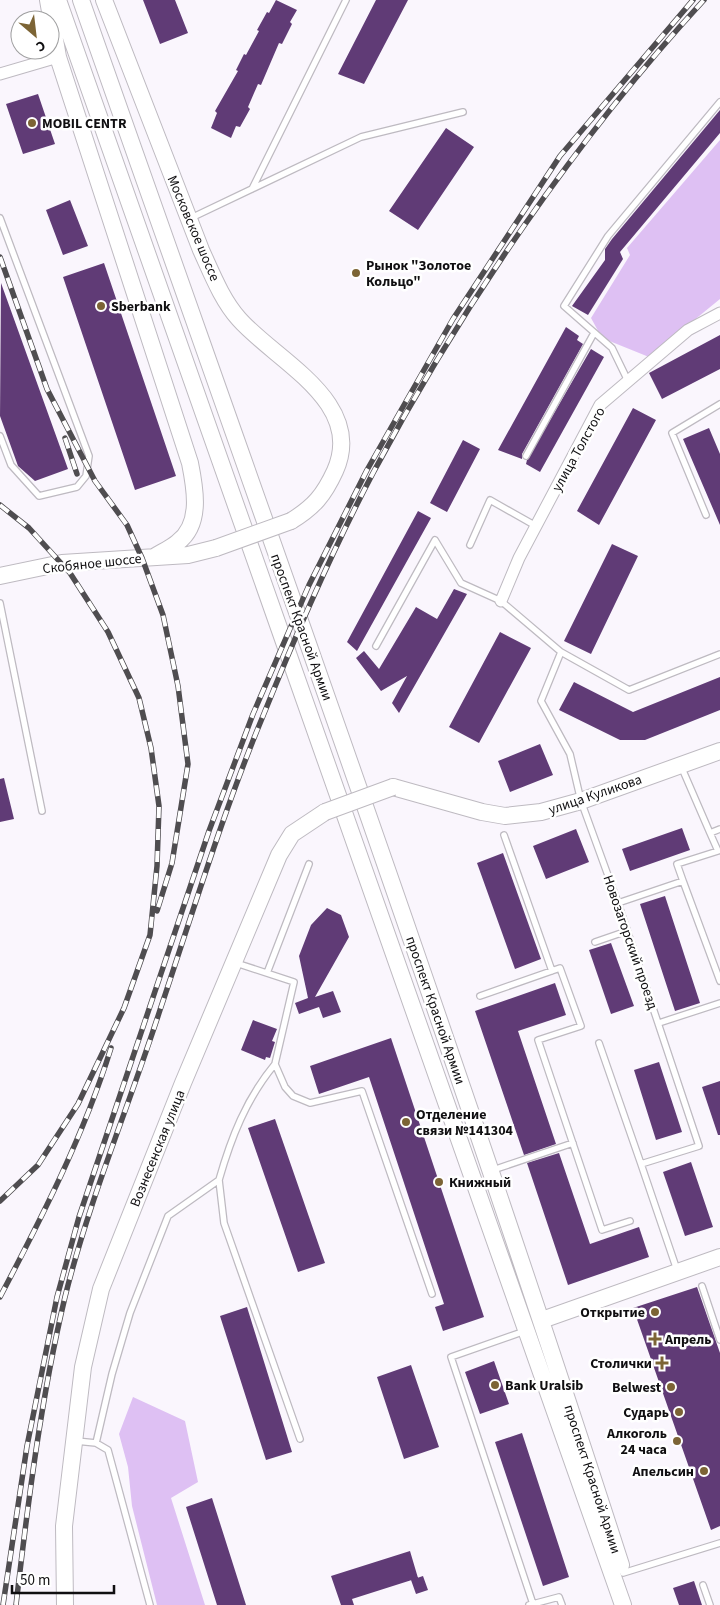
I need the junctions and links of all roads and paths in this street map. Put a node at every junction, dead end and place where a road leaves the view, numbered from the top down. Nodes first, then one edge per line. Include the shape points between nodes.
1 (58, 0) edge
2 (81, 0) edge
3 (104, 0) edge
4 (346, 0) edge
5 (48, 60) edge
6 (59, 60) edge
7 (0, 74) edge
8 (720, 102) edge
9 (462, 112) dead end
10 (252, 189) junction
11 (0, 218) edge
12 (189, 219) junction
13 (720, 313) edge
14 (594, 333) junction
15 (628, 381) junction
16 (720, 404) edge
17 (228, 418) joint
18 (0, 436) edge
19 (526, 456) dead end
20 (706, 515) dead end
21 (536, 526) junction
22 (470, 544) dead end
23 (216, 548) joint
24 (154, 557) junction
25 (0, 576) edge
26 (502, 601) junction
27 (0, 603) edge
28 (376, 646) dead end
29 (561, 652) junction
30 (720, 654) edge
31 (720, 751) edge
32 (680, 764) junction
33 (410, 793) joint
34 (581, 801) junction
35 (42, 811) dead end
36 (720, 829) edge
37 (710, 833) junction
38 (504, 835) dead end
39 (719, 854) edge
40 (310, 864) dead end
41 (683, 882) junction
42 (618, 903) junction
43 (628, 931) junction
44 (595, 942) dead end
45 (234, 962) junction
46 (552, 971) junction
47 (267, 973) junction
48 (720, 980) edge
49 (480, 996) dead end
50 (720, 1003) edge
51 (659, 1024) junction
52 (599, 1043) dead end
53 (275, 1064) junction
54 (573, 1143) junction
55 (641, 1164) junction
56 (491, 1171) junction
57 (219, 1180) junction
58 (630, 1221) dead end
59 (720, 1257) edge
60 (677, 1272) junction
61 (702, 1286) dead end
62 (432, 1294) dead end
63 (542, 1320) junction
64 (526, 1330) junction
65 (720, 1340) edge
66 (300, 1439) dead end
67 (74, 1441) junction
68 (96, 1443) junction
69 (720, 1543) edge
70 (623, 1572) junction
71 (703, 1585) dead end
72 (531, 1604) edge
73 (65, 1605) edge
74 (150, 1605) edge
75 (562, 1605) edge
76 (624, 1605) edge
77 (634, 1605) edge
78 (710, 1605) edge

1 - 64 main road, проспект Красной Армии
2 - 17 main road, Московское шоссе
3 - 12 main road, Московское шоссе
4 - 10 lane
5 - 7 street
6 - 24 main road via 190,463 195,489 191,526 180,542
8 - 14 lane via 608,236 564,306
9 - 10 lane via 361,137
10 - 12 lane
11 - 18 lane via 89,456 86,476 77,487 40,496 11,465
12 - 23 main road, Московское шоссе, bridge via 219,290 238,318 322,394 336,418 341,440 338,464 313,507 291,521
13 - 15 street, улица Толстого via 688,330
14 - 15 lane via 612,348
14 - 19 lane
15 - 21 street, улица Толстого via 600,405
16 - 20 lane via 672,433
17 - 56 main road, проспект Красной Армии
21 - 22 lane via 490,500
21 - 26 street, улица Толстого
23 - 24 main road, Скобяное шоссе via 188,555
24 - 25 main road, Скобяное шоссе via 62,564
26 - 28 lane via 462,583 435,540
26 - 29 lane
27 - 35 lane
29 - 30 lane via 629,690
29 - 34 lane, Новозагорский проезд via 541,701 570,754
31 - 32 main road, улица Куликова
32 - 34 main road, улица Куликова
32 - 37 lane
33 - 34 main road, улица Куликова via 505,816 541,812
33 - 45 main road, Вознесенская улица, bridge via 393,787 325,812 292,834 279,855
34 - 42 lane, Новозагорский проезд
36 - 37 lane
37 - 39 lane
38 - 46 lane
39 - 41 lane via 677,864
40 - 47 lane
41 - 42 lane
41 - 48 lane
42 - 43 lane, Новозагорский проезд
43 - 44 lane
43 - 51 lane, Новозагорский проезд
45 - 47 lane
45 - 67 main road, Вознесенская улица via 102,1289 83,1367
46 - 49 lane
46 - 54 lane via 560,968 581,1026 538,1040
47 - 53 lane via 294,982
50 - 51 lane
51 - 55 lane, Новозагорский проезд via 699,1146
52 - 55 lane
53 - 57 lane via 244,1110 229,1144
53 - 62 lane via 285,1087 294,1096 310,1103 362,1091
54 - 56 lane
54 - 58 lane via 602,1230
55 - 60 lane
56 - 63 main road, проспект Красной Армии
57 - 66 lane via 224,1223
57 - 68 lane via 168,1216 130,1314
59 - 60 main road
60 - 63 main road
61 - 65 lane
63 - 70 main road, проспект Красной Армии
64 - 72 lane via 451,1357
64 - 76 main road, проспект Красной Армии
67 - 68 lane
67 - 73 main road, Вознесенская улица via 64,1526
68 - 74 lane via 108,1450
69 - 70 lane
70 - 77 main road, проспект Красной Армии
71 - 78 lane
72 - 75 lane via 559,1597

